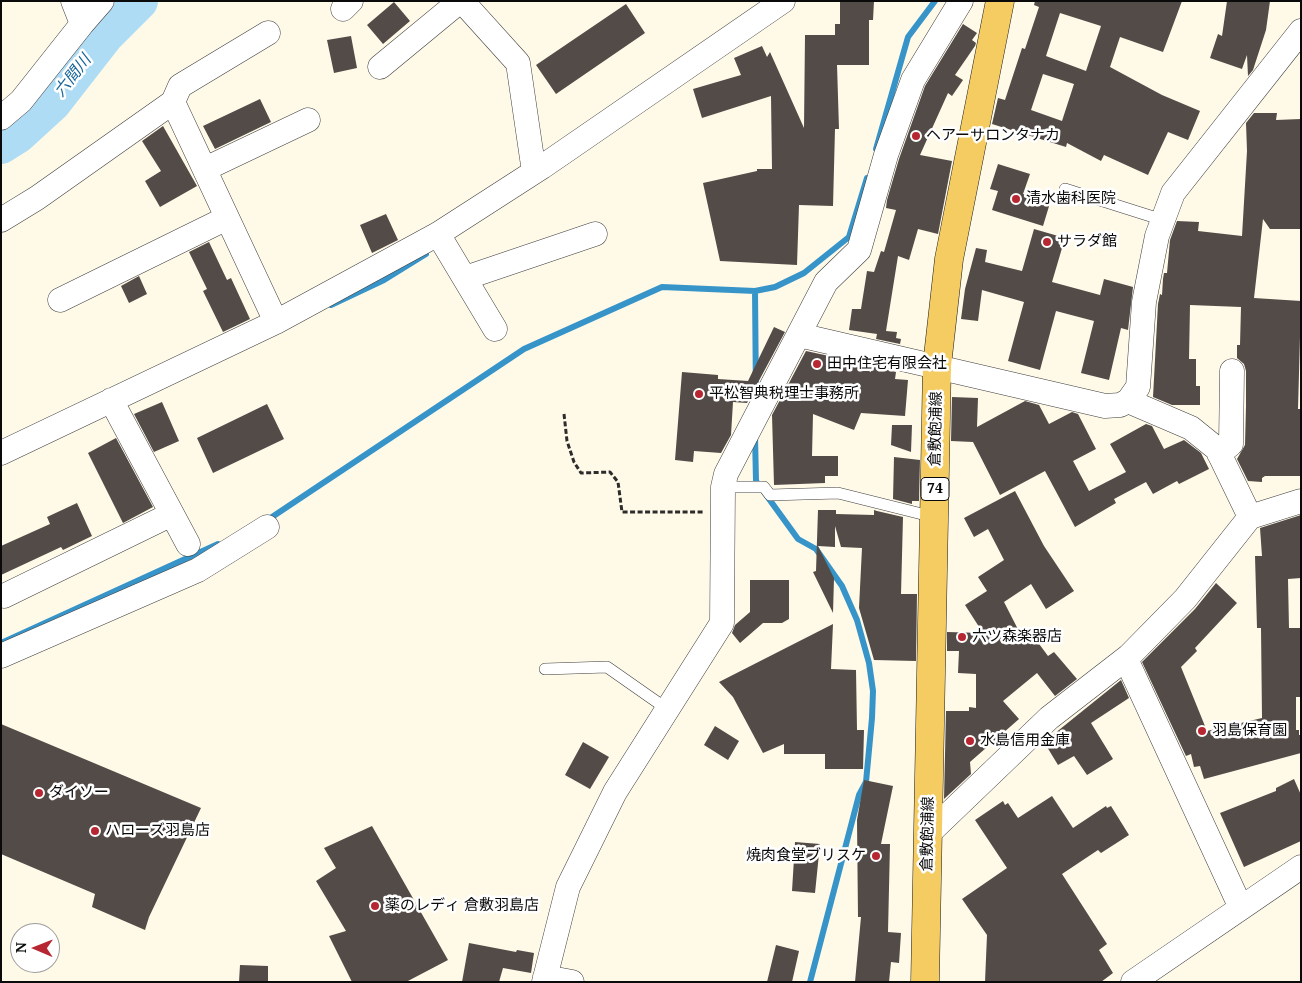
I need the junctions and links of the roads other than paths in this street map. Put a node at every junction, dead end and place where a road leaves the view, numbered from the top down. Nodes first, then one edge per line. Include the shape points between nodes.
1 (73, 1) edge
2 (102, 1) edge
3 (461, 1) edge
4 (783, 1) edge
5 (961, 1) edge
6 (1000, 1) edge
7 (82, 24) junction
8 (1301, 31) edge
9 (268, 33) dead end
10 (380, 67) dead end
11 (173, 102) junction
12 (1, 118) edge
13 (308, 120) dead end
14 (204, 169) junction
15 (534, 172) junction
16 (1065, 189) dead end
17 (227, 218) junction
18 (1, 220) edge
19 (1163, 220) junction
20 (595, 234) dead end
21 (442, 241) junction
22 (465, 278) junction
23 (60, 300) dead end
24 (276, 322) junction
25 (495, 328) dead end
26 (799, 335) junction
27 (937, 365) junction
28 (1232, 371) dead end
29 (1128, 401) junction
30 (115, 406) junction
31 (1, 453) edge
32 (1219, 454) junction
33 (724, 487) junction
34 (1301, 500) edge
35 (172, 514) junction
36 (1250, 516) junction
37 (934, 517) junction
38 (267, 527) dead end
39 (188, 544) dead end
40 (4, 596) dead end
41 (1, 656) edge
42 (1126, 658) junction
43 (545, 669) dead end
44 (668, 709) junction
45 (928, 834) junction
46 (1301, 867) edge
47 (1241, 908) junction
48 (544, 980) edge
49 (572, 982) edge
50 (925, 982) edge
51 (1133, 982) edge

1 - 7 street
2 - 7 street
3 - 10 street
3 - 15 street via 518,63
4 - 15 street
5 - 26 street via 913,80 886,155 859,250 826,282
6 - 27 main road, 倉敷飽浦線 / 74 via 949,259
7 - 12 street via 21,101
8 - 19 street via 1173,193
9 - 11 street via 180,86
11 - 14 street
11 - 18 street
13 - 14 street
14 - 17 street
15 - 21 street
16 - 19 lane
17 - 23 street
17 - 24 street
19 - 29 street via 1144,302 1138,387
20 - 22 street
21 - 22 street
21 - 24 street
22 - 25 street
24 - 30 street
26 - 27 street
26 - 33 street via 726,474
27 - 29 street via 1105,406
27 - 37 main road, 倉敷飽浦線 / 74
28 - 32 street via 1231,444
29 - 32 street via 1191,428
30 - 31 street
30 - 35 street
32 - 36 street
33 - 37 lane via 759,487 770,495 838,493
33 - 44 street via 722,624
34 - 36 street
35 - 39 street
35 - 40 street
36 - 42 street via 1185,599
37 - 45 main road, 倉敷飽浦線 / 74
38 - 41 street via 198,570
42 - 45 street via 1049,718
42 - 47 street
43 - 44 lane via 608,667
44 - 48 street via 615,792 568,887
45 - 50 main road, 倉敷飽浦線 / 74
46 - 47 street
47 - 51 street
48 - 49 street

